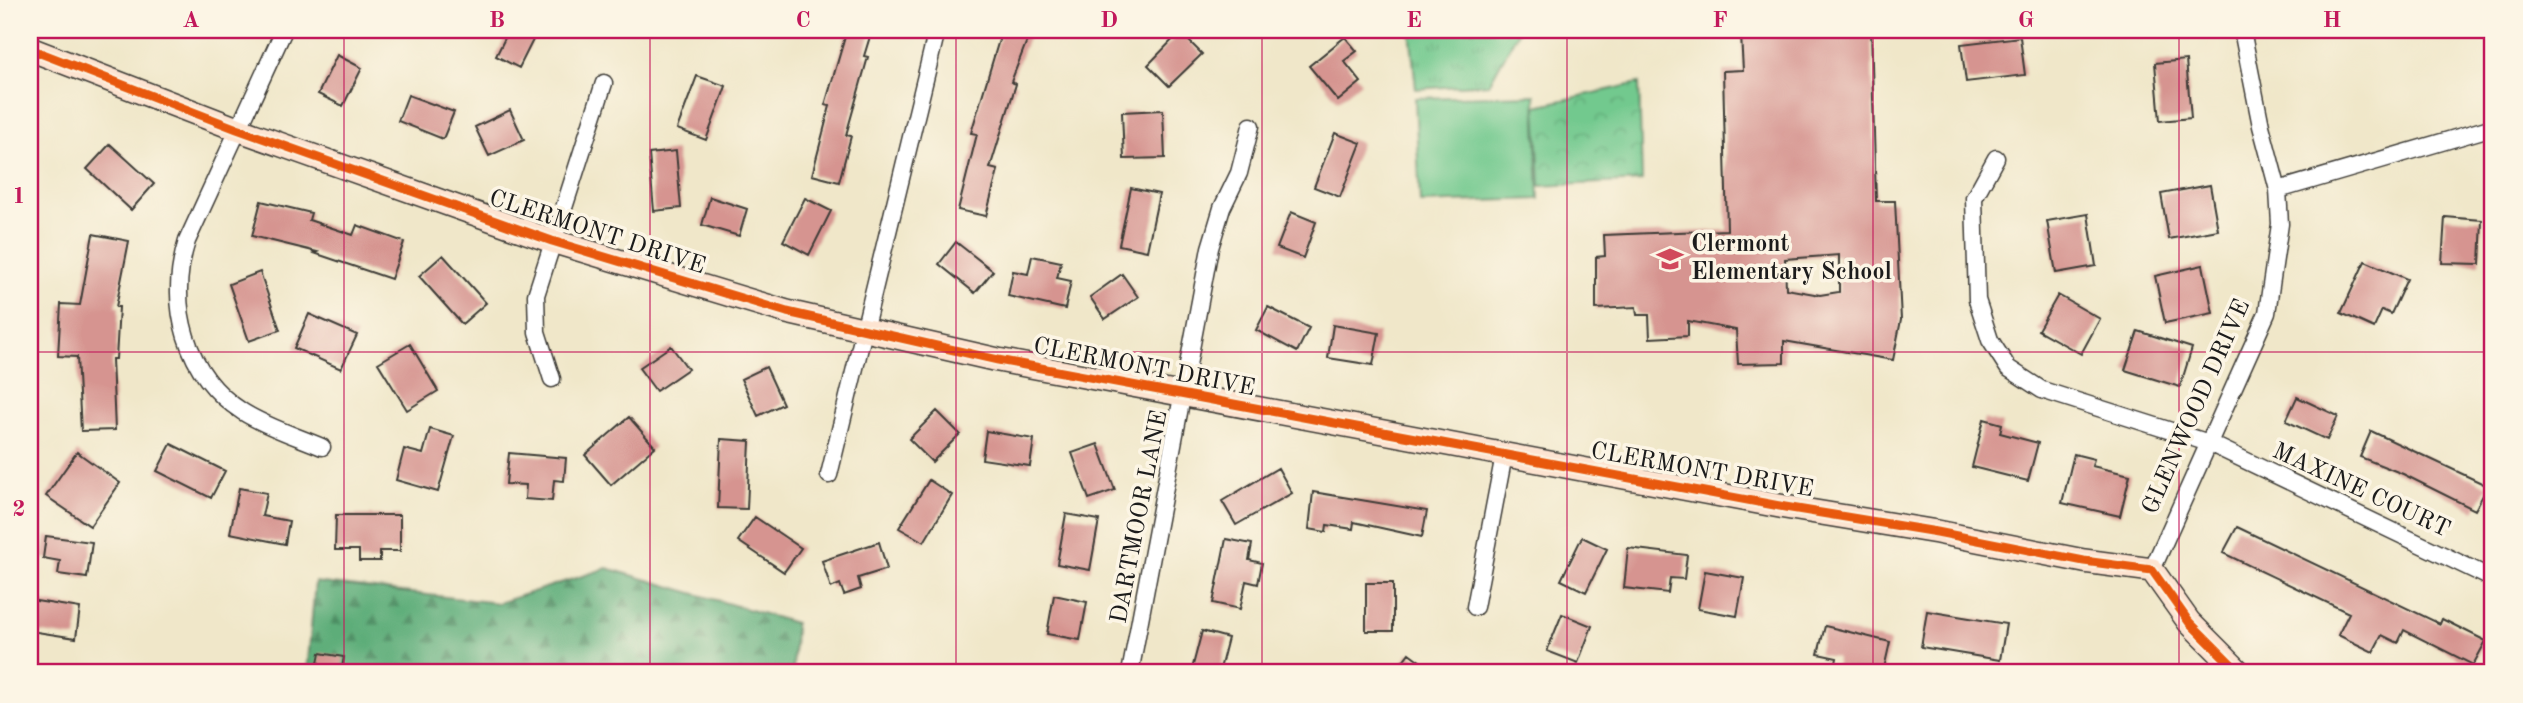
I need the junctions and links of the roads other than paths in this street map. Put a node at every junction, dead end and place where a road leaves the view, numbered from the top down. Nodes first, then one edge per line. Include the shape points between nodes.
1 (284, 30) edge
2 (937, 30) edge
3 (2242, 30) edge
4 (30, 49) edge
5 (604, 83) dead end
6 (1251, 126) dead end
7 (2493, 127) edge
8 (237, 129) junction
9 (1996, 158) dead end
10 (2278, 190) junction
11 (552, 241) junction
12 (864, 331) junction
13 (552, 379) dead end
14 (1182, 396) junction
15 (2208, 443) junction
16 (322, 447) dead end
17 (1504, 455) junction
18 (829, 475) dead end
19 (2152, 570) junction
20 (2493, 579) edge
21 (1475, 607) dead end
22 (1130, 673) edge
23 (2240, 673) edge

1 - 8 street
2 - 12 street
3 - 10 street, GLENWOOD DRIVE
4 - 8 street, CLERMONT DRIVE
5 - 11 street
6 - 14 street, DARTMOOR LANE via 1239,173 1214,231
7 - 10 street
8 - 11 street, CLERMONT DRIVE
8 - 16 street via 182,255 178,292 183,328 201,369 230,402
9 - 15 street, MAXINE COURT via 1974,198 1977,300 1990,340 2008,368 2042,390
10 - 15 street, GLENWOOD DRIVE via 2280,224 2267,313
11 - 12 street, CLERMONT DRIVE
11 - 13 street via 536,295 535,316
12 - 14 street, CLERMONT DRIVE
12 - 18 street
14 - 17 street, CLERMONT DRIVE
14 - 22 street, DARTMOOR LANE
15 - 19 street, GLENWOOD DRIVE
15 - 20 street, MAXINE COURT
17 - 19 street, CLERMONT DRIVE
17 - 21 street
19 - 23 street via 2189,622

